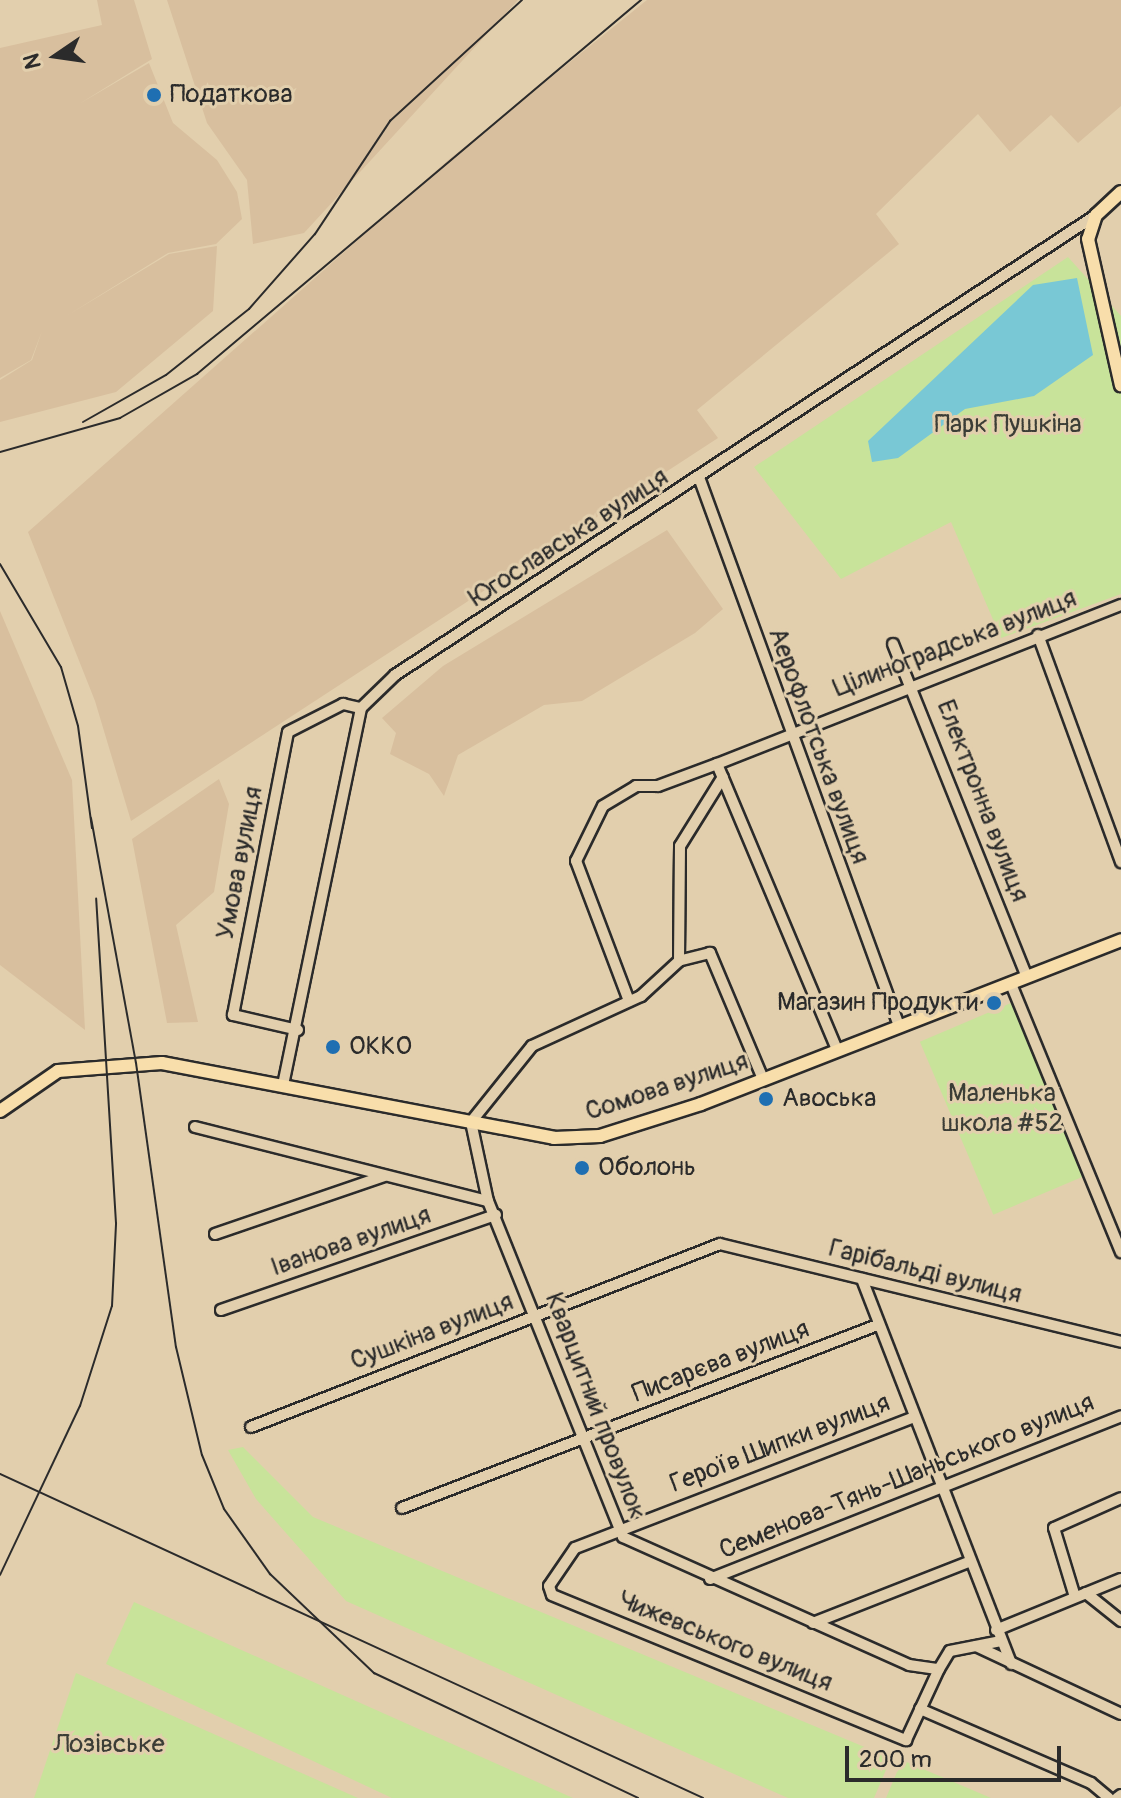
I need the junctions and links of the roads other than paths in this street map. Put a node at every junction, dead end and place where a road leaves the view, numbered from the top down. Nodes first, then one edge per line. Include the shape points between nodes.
1 (1121, 192) edge
2 (1096, 215) junction
3 (1121, 385) edge
4 (700, 480) junction
5 (1121, 605) edge
6 (1038, 635) junction
7 (893, 644) dead end
8 (912, 683) junction
9 (361, 708) junction
10 (789, 734) junction
11 (717, 764) junction
12 (723, 777) junction
13 (1121, 862) edge
14 (1121, 940) edge
15 (679, 961) junction
16 (1027, 977) junction
17 (1011, 984) junction
18 (629, 1001) junction
19 (899, 1026) junction
20 (298, 1030) junction
21 (837, 1049) junction
22 (763, 1079) junction
23 (283, 1085) junction
24 (0, 1111) edge
25 (471, 1122) junction
26 (195, 1127) dead end
27 (386, 1176) junction
28 (488, 1201) junction
29 (496, 1215) junction
30 (215, 1234) dead end
31 (720, 1244) joint
32 (1121, 1252) edge
33 (862, 1279) junction
34 (221, 1310) dead end
35 (536, 1316) junction
36 (875, 1326) junction
37 (1121, 1342) edge
38 (1121, 1416) edge
39 (912, 1418) junction
40 (251, 1427) dead end
41 (585, 1438) junction
42 (940, 1489) junction
43 (1121, 1498) edge
44 (402, 1508) dead end
45 (620, 1529) junction
46 (969, 1562) junction
47 (710, 1579) junction
48 (1121, 1579) edge
49 (1086, 1593) junction
50 (1075, 1597) junction
51 (1121, 1621) edge
52 (813, 1623) junction
53 (998, 1636) junction
54 (976, 1646) junction
55 (1011, 1664) junction
56 (939, 1669) junction
57 (920, 1709) junction
58 (1121, 1714) edge
59 (1109, 1798) edge

1 - 2 main road, Югославська вулиця
2 - 3 main road via 1089,266
2 - 4 street, Югославська вулиця
4 - 9 street, Югославська вулиця via 395,675
4 - 10 street, Аерофлотська вулиця
5 - 6 street, Цілиноградська вулиця
6 - 8 street, Цілиноградська вулиця
6 - 13 street
7 - 8 street, Електронна вулиця
8 - 10 street, Цілиноградська вулиця
8 - 16 street, Електронна вулиця
9 - 20 street
9 - 20 street, Умова вулиця via 343,704 288,732 233,1015
10 - 11 street, Цілиноградська вулиця
10 - 19 street, Аерофлотська вулиця
11 - 12 street
11 - 18 street, Цілиноградська вулиця via 656,786 639,785 603,806 576,857
12 - 15 street via 680,846
12 - 21 street
14 - 16 main road, Сомова вулиця
15 - 18 street
15 - 22 street via 710,953
16 - 17 main road, Сомова вулиця
17 - 19 main road, Сомова вулиця
17 - 32 street
18 - 25 street via 532,1046
19 - 21 main road, Сомова вулиця
20 - 23 street
21 - 22 main road, Сомова вулиця
22 - 25 main road, Сомова вулиця via 600,1136 554,1138
23 - 24 main road, Сомова вулиця via 136,1063 58,1071
23 - 25 main road, Сомова вулиця
25 - 28 street, Кварцитний провулок
26 - 27 street
27 - 28 street
27 - 30 street
28 - 29 street, Кварцитний провулок
29 - 34 street, Іванова вулиця
29 - 35 street, Кварцитний провулок
31 - 33 street, Гарібальді вулиця
31 - 35 street, Сушкіна вулиця
33 - 36 street
33 - 37 street, Гарібальді вулиця
35 - 40 street, Сушкіна вулиця
35 - 41 street, Кварцитний провулок
36 - 39 street
36 - 41 street, Писарєва вулиця
38 - 42 street, Семенова-Тянь-Шаньського вулиця
39 - 42 street
39 - 45 street, Героїв Шипки вулиця
41 - 44 street, Писарєва вулиця
41 - 45 street, Кварцитний провулок
42 - 46 street
42 - 47 street, Семенова-Тянь-Шаньського вулиця
43 - 50 street via 1054,1528
45 - 47 street, Кварцитний провулок via 626,1543
45 - 57 street, Чижевського вулиця via 575,1548 553,1577 552,1595 906,1740
46 - 52 street
46 - 53 street
47 - 52 street, Кварцитний провулок
48 - 49 street
49 - 50 street
49 - 51 street
50 - 53 street
52 - 56 street, Кварцитний провулок via 909,1665
53 - 54 street
53 - 55 street
54 - 55 street
54 - 56 street via 950,1651
55 - 58 street
56 - 57 street, Чижевського вулиця
57 - 59 street via 1091,1783

